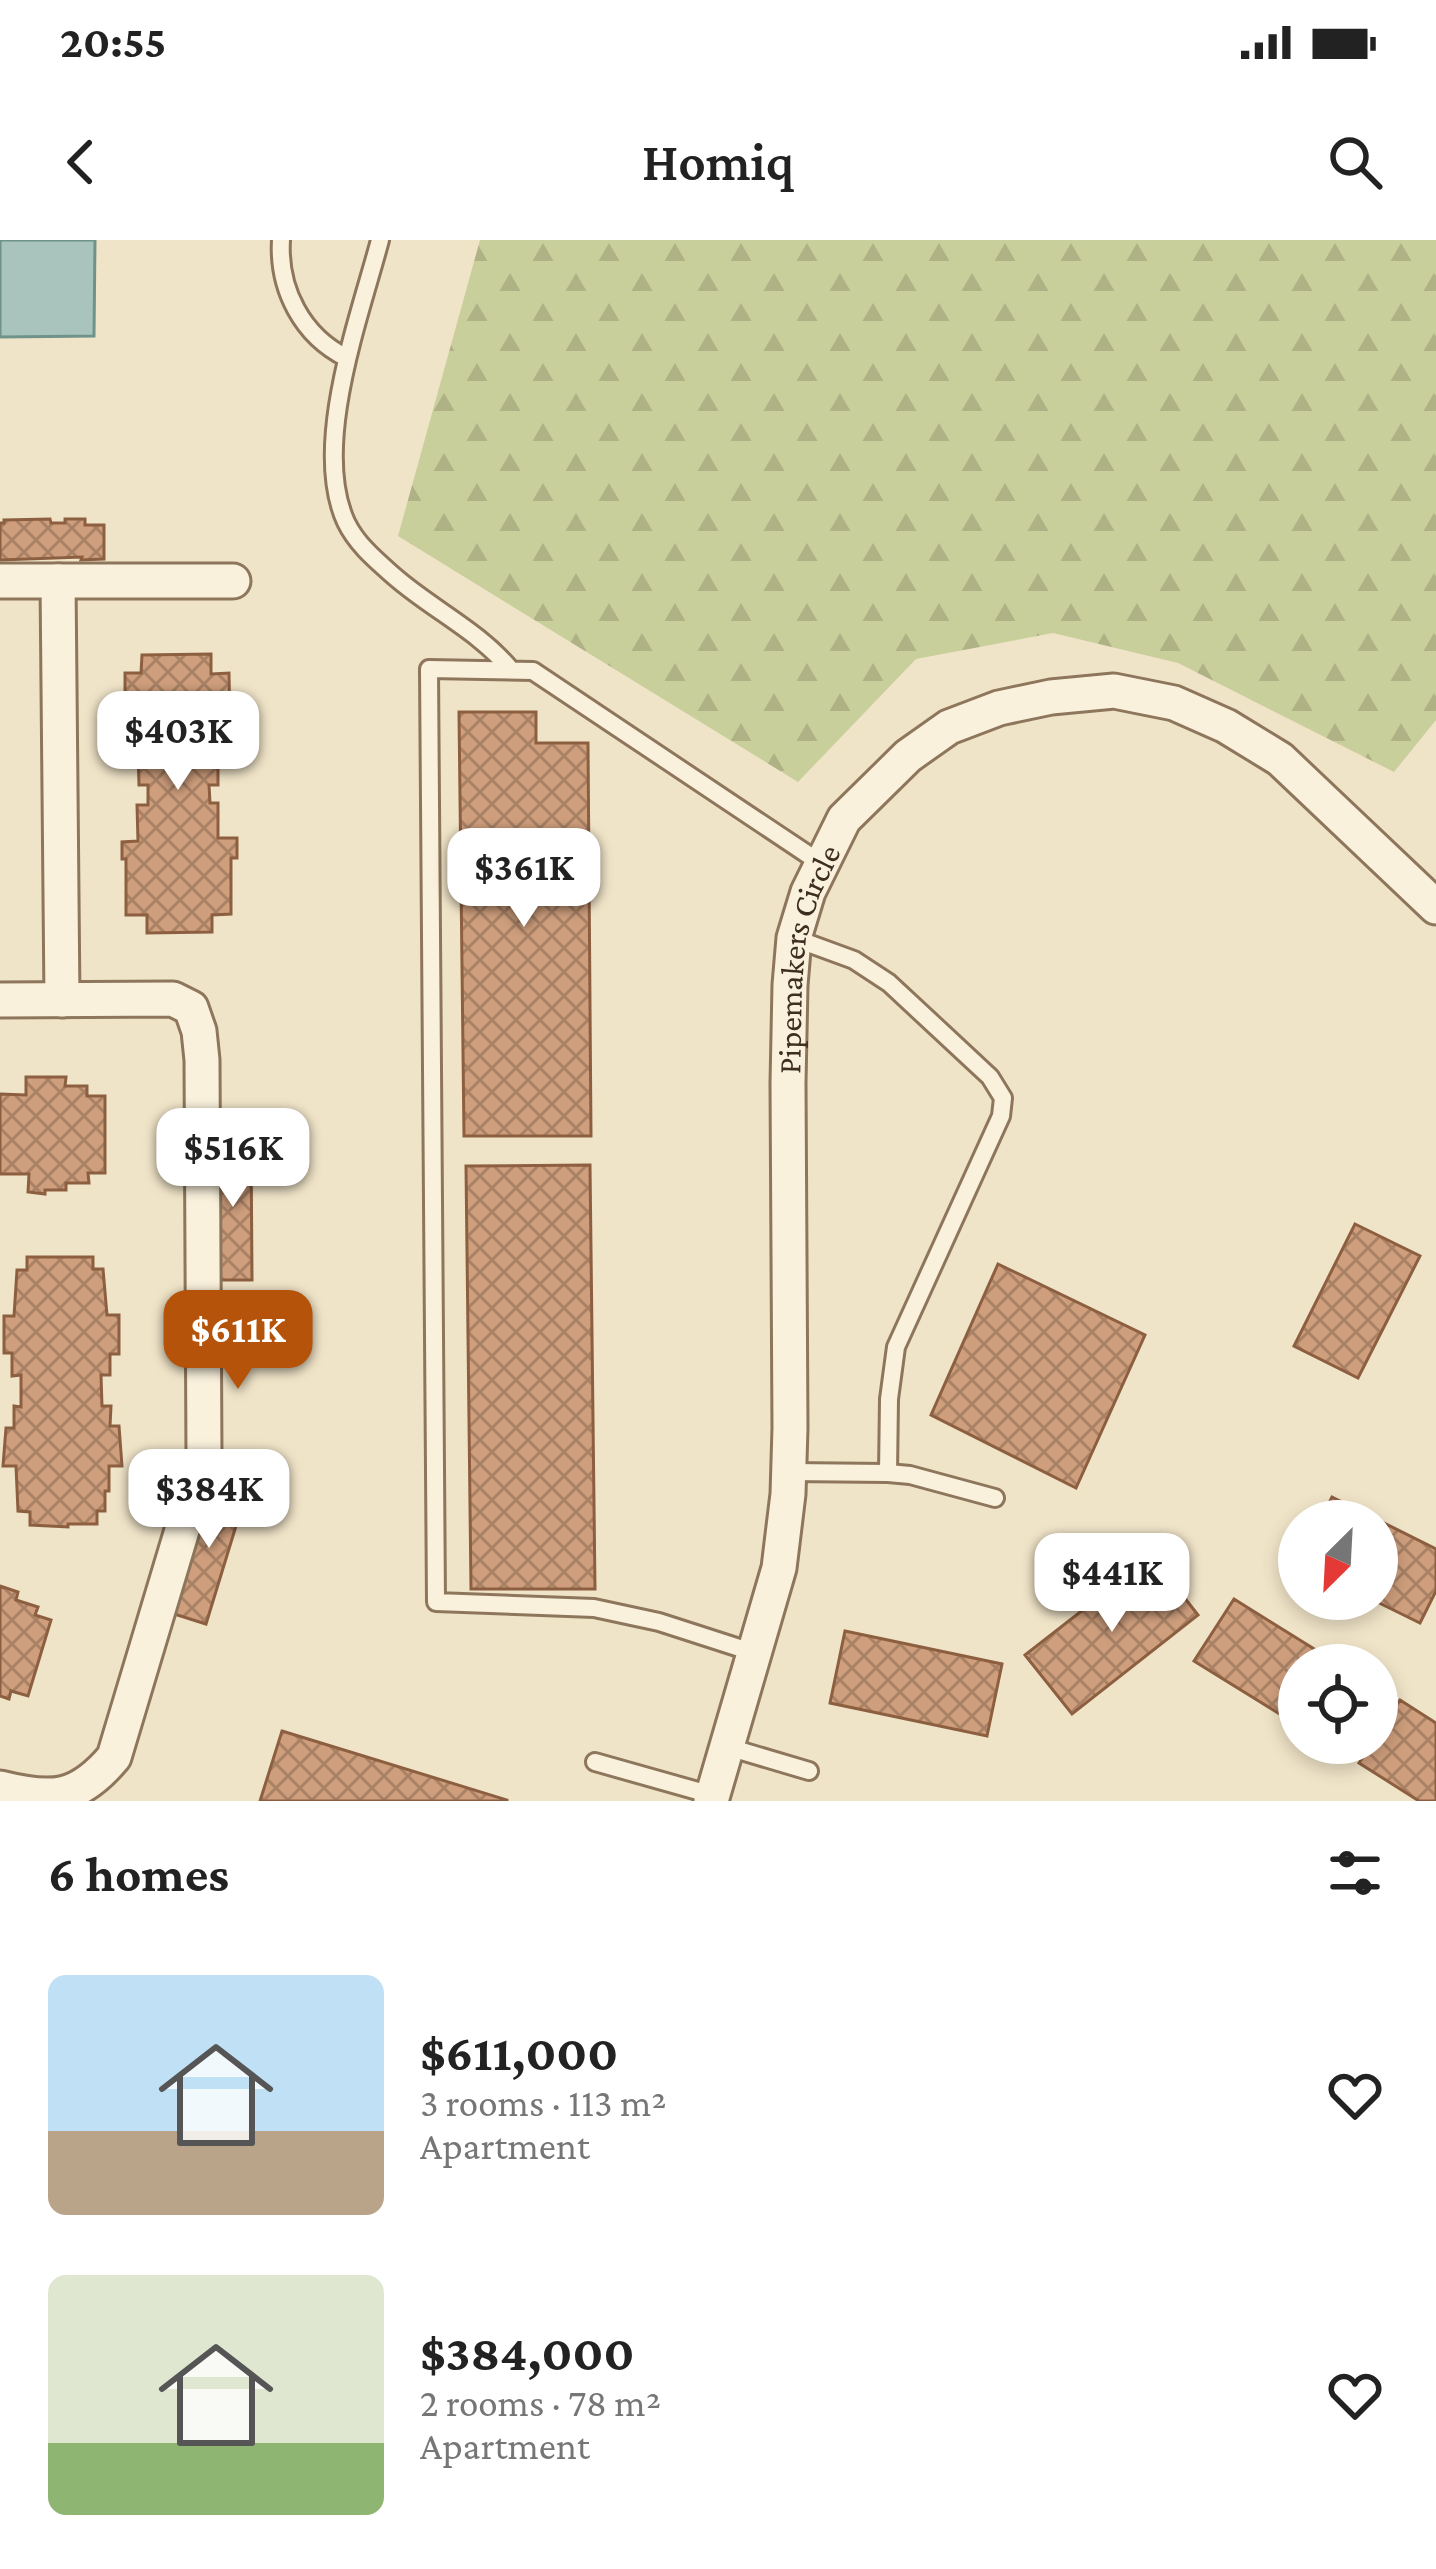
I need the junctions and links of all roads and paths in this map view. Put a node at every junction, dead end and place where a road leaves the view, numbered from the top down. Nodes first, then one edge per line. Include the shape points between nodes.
1 (281, 240) edge
2 (380, 240) edge
3 (347, 358) junction
4 (0, 581) edge
5 (58, 581) junction
6 (233, 581) dead end
7 (511, 670) junction
8 (822, 863) junction
9 (1436, 907) edge
10 (794, 938) junction
11 (0, 1000) edge
12 (62, 1000) junction
13 (789, 1472) junction
14 (888, 1474) junction
15 (995, 1498) dead end
16 (755, 1653) junction
17 (728, 1747) junction
18 (595, 1762) dead end
19 (809, 1772) dead end
20 (0, 1787) edge
21 (711, 1798) edge

1 - 3 lane via 281,270 298,314
2 - 3 lane
3 - 7 lane via 335,443 345,518 364,549
4 - 5 street
5 - 6 street
5 - 12 street
7 - 8 lane via 532,670
7 - 16 lane via 429,669 436,1602 594,1608
8 - 9 street, Pipemakers Circle via 844,819 950,727 999,708 1114,691 1174,703 1280,759
8 - 10 street, Pipemakers Circle
10 - 13 street, Pipemakers Circle
10 - 14 lane via 854,959 889,983 1004,1098 896,1347
11 - 12 street
12 - 20 street via 173,1000 191,1008 199,1031 204,1457 114,1756 100,1774 59,1797
13 - 14 lane
13 - 16 street, Pipemakers Circle via 779,1568
14 - 15 lane
16 - 17 street, Pipemakers Circle
17 - 19 lane
17 - 21 street, Pipemakers Circle
18 - 21 lane

